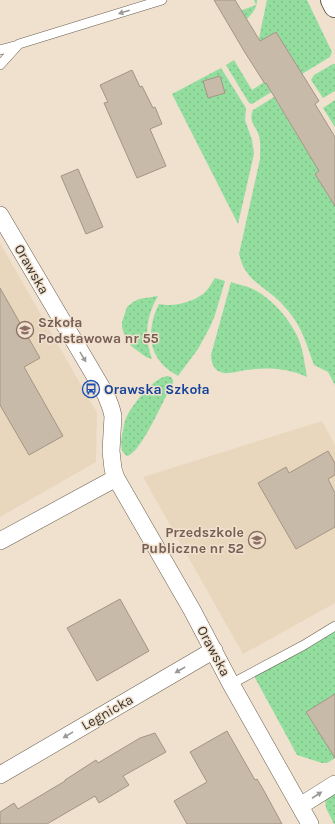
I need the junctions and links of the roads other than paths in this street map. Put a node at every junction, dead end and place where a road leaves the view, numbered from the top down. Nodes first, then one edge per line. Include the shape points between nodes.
1 (162, 0) edge
2 (332, 0) edge
3 (335, 6) edge
4 (19, 44) junction
5 (0, 50) edge
6 (0, 65) edge
7 (0, 215) edge
8 (116, 478) junction
9 (0, 541) edge
10 (335, 626) edge
11 (214, 650) junction
12 (231, 684) junction
13 (0, 775) edge
14 (335, 784) edge
15 (300, 806) junction
16 (310, 824) edge

1 -> 4 lane
2 - 3 street
4 - 5 lane
4 - 6 lane
7 -> 8 street, Orawska via 106,396 113,416 111,451
8 - 9 street
8 - 11 street, Orawska
10 - 12 lane
11 - 12 street, Orawska
11 -> 13 street, Legnicka
12 - 15 street, Orawska
15 -> 14 street
15 - 16 street, Orawska

